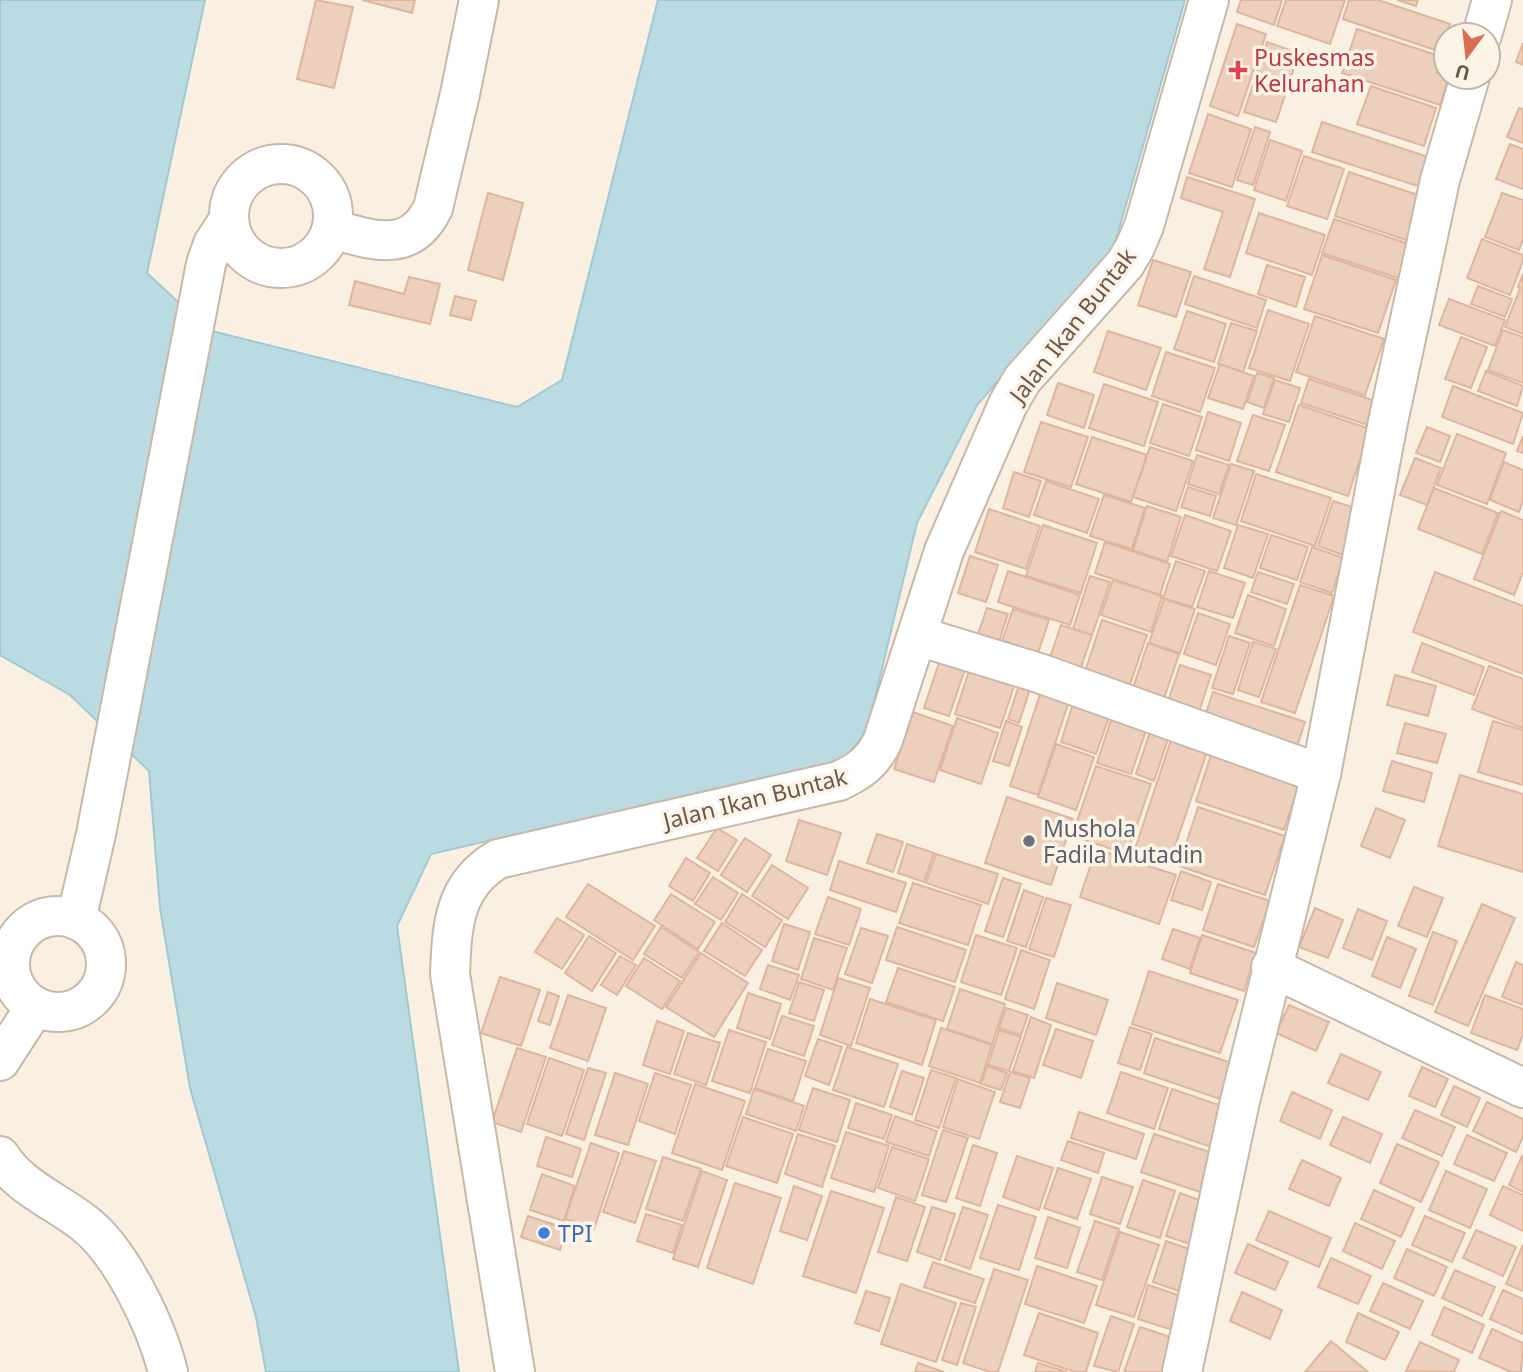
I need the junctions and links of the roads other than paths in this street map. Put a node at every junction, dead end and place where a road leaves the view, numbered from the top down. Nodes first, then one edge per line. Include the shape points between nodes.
1 (479, 0) edge
2 (1209, 0) edge
3 (1492, 0) edge
4 (1486, 21) edge
5 (1466, 91) edge
6 (228, 221) junction
7 (332, 229) junction
8 (259, 264) junction
9 (201, 297) junction
10 (918, 636) junction
11 (1321, 774) junction
12 (76, 920) junction
13 (1271, 967) junction
14 (19, 1008) edge
15 (0, 1061) edge
16 (1523, 1088) edge
17 (0, 1156) edge
18 (168, 1372) edge
19 (514, 1372) edge
20 (1182, 1372) edge

1 - 7 street via 433,208 426,222 414,233 383,242
2 - 10 street, Jalan Ikan Buntak via 1135,247 1022,380 1008,404 944,551
3 - 4 street
5 - 11 street via 1440,180 1388,422
6 - 7 street via 230,201 239,183 274,163 295,165 313,174 333,209
6 - 8 street via 233,238
6 - 9 street via 213,244
7 - 8 street via 312,258 295,266
8 - 9 street
9 - 12 street
10 - 11 street via 1040,673
10 - 19 street, Jalan Ikan Buntak via 877,753 853,775 498,859 469,883 454,921 450,974
11 - 13 street
12 - 14 street via 48,917 23,931 15,943 10,971
12 - 14 street via 100,940 106,962 102,985 93,998 66,1013
13 - 16 street
13 - 20 street
14 - 15 street
17 - 18 street via 18,1177 106,1242 155,1330

